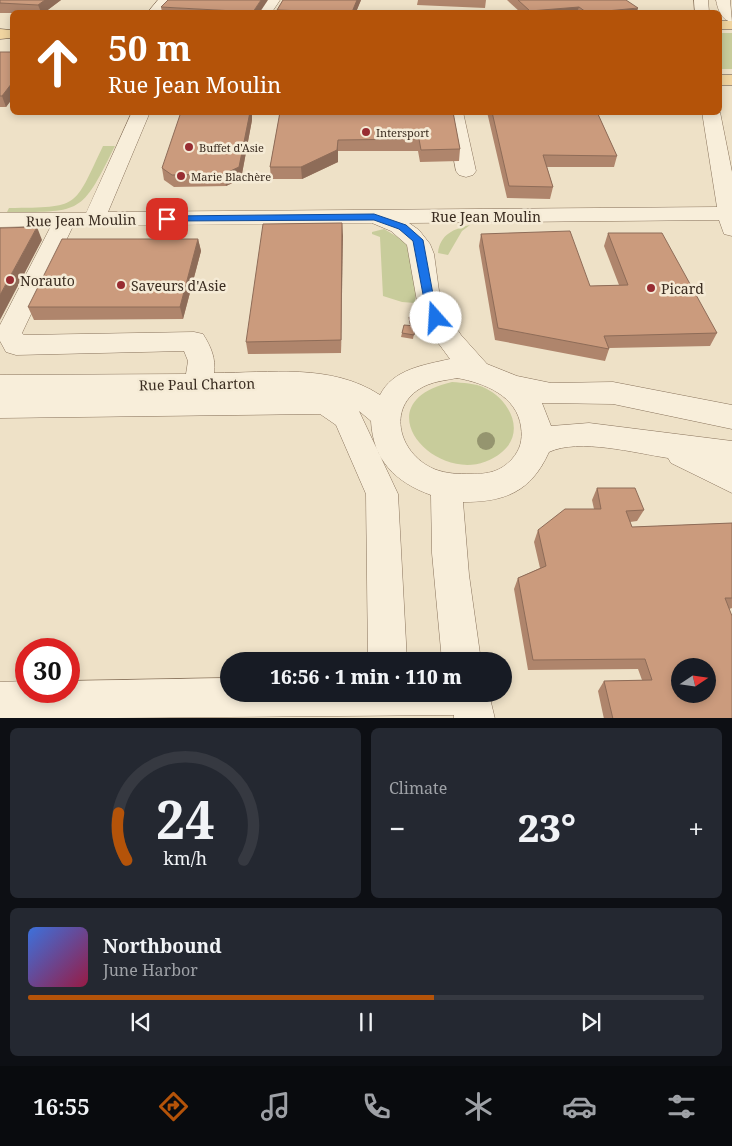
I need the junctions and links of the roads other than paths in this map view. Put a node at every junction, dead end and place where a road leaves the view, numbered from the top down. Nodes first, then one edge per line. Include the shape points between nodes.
1 (166, 0) edge
2 (723, 0) edge
3 (157, 10) edge
4 (732, 18) edge
5 (140, 115) edge
6 (455, 115) edge
7 (712, 115) edge
8 (466, 171) dead end
9 (374, 217) junction
10 (94, 219) junction
11 (731, 219) edge
12 (0, 220) edge
13 (65, 220) junction
14 (478, 372) junction
15 (198, 384) junction
16 (0, 386) edge
17 (511, 386) junction
18 (0, 408) edge
19 (384, 415) junction
20 (732, 417) edge
21 (537, 444) junction
22 (666, 445) junction
23 (732, 454) edge
24 (732, 480) edge
25 (447, 487) junction
26 (386, 652) edge
27 (463, 652) edge
28 (220, 692) edge
29 (0, 702) edge

1 - 3 street
2 - 4 street via 725,10
5 - 10 street
6 - 8 street
7 - 11 street
9 - 10 street, Rue Jean Moulin
9 - 11 street, Rue Jean Moulin
9 - 14 street via 403,227 418,240 430,305 442,331
10 - 13 street, Rue Jean Moulin
12 - 13 street, Rue Jean Moulin
13 - 15 street via 9,333 16,345 194,341 202,361
14 - 17 street
14 - 19 street via 457,368 418,376 390,399
15 - 16 street, Rue Paul Charton
15 - 19 street, Rue Paul Charton via 338,385 364,398
17 - 20 street via 551,394 613,393
17 - 21 street via 533,412 538,428
18 - 26 street via 326,402 348,418 382,494
19 - 25 street via 384,433 391,451 424,479
21 - 22 street via 566,434
21 - 25 street via 530,461 516,476 496,485 472,490
22 - 23 street
22 - 24 street
25 - 27 street via 452,580
28 - 29 street

